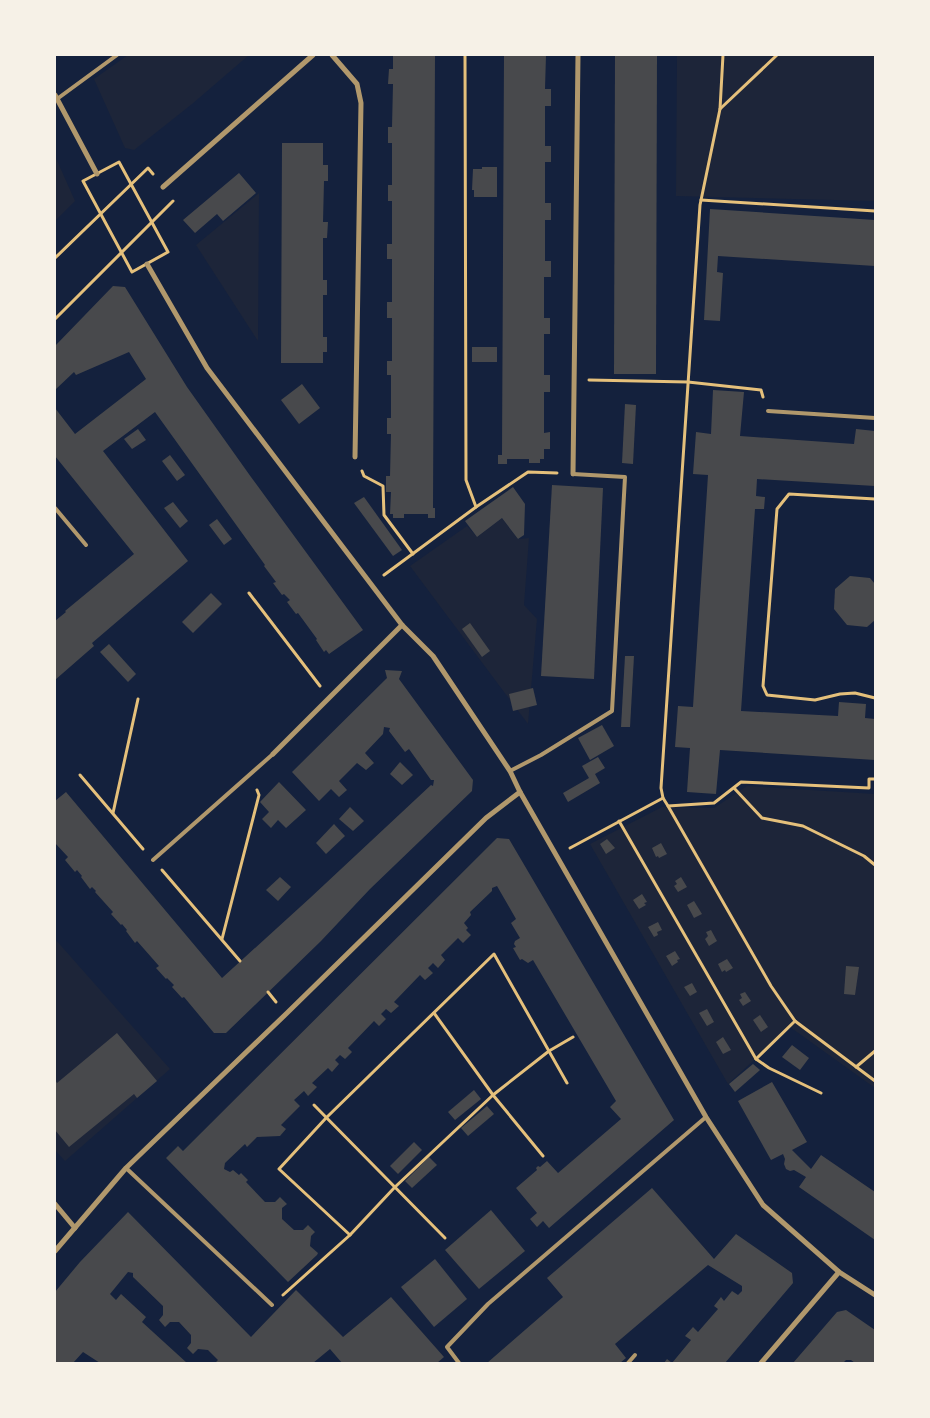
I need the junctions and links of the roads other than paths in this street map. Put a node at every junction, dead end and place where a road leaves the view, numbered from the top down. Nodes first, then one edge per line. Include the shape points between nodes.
1 (117, 55) edge
2 (312, 55) edge
3 (332, 55) edge
4 (578, 55) edge
5 (56, 97) edge
6 (97, 174) road end
7 (163, 187) road end
8 (147, 264) road end
9 (768, 411) road end
10 (875, 418) edge
11 (355, 457) road end
12 (573, 474) joint
13 (55, 508) edge
14 (86, 545) dead end
15 (402, 625) junction
16 (274, 754) joint
17 (510, 771) junction
18 (520, 792) junction
19 (153, 860) dead end
20 (706, 1117) junction
21 (126, 1168) junction
22 (55, 1204) edge
23 (75, 1228) junction
24 (55, 1251) edge
25 (839, 1272) junction
26 (875, 1295) edge
27 (272, 1305) road end
28 (635, 1355) dead end
29 (459, 1363) edge
30 (628, 1363) edge
31 (761, 1363) edge

1 - 5 lane
2 - 7 street
3 - 11 street via 357,84 360,103
4 - 12 street
5 - 6 street
8 - 15 street via 207,368
9 - 10 lane
12 - 17 lane via 625,477 612,710
13 - 14 lane
15 - 16 street
15 - 17 street via 433,656
16 - 19 lane
17 - 18 street
18 - 20 street
18 - 21 street via 486,818
20 - 25 street via 763,1205
20 - 29 lane via 488,1304 446,1347
21 - 23 street
21 - 27 lane
22 - 23 street
23 - 24 street
25 - 26 street
25 - 31 street
28 - 30 lane

